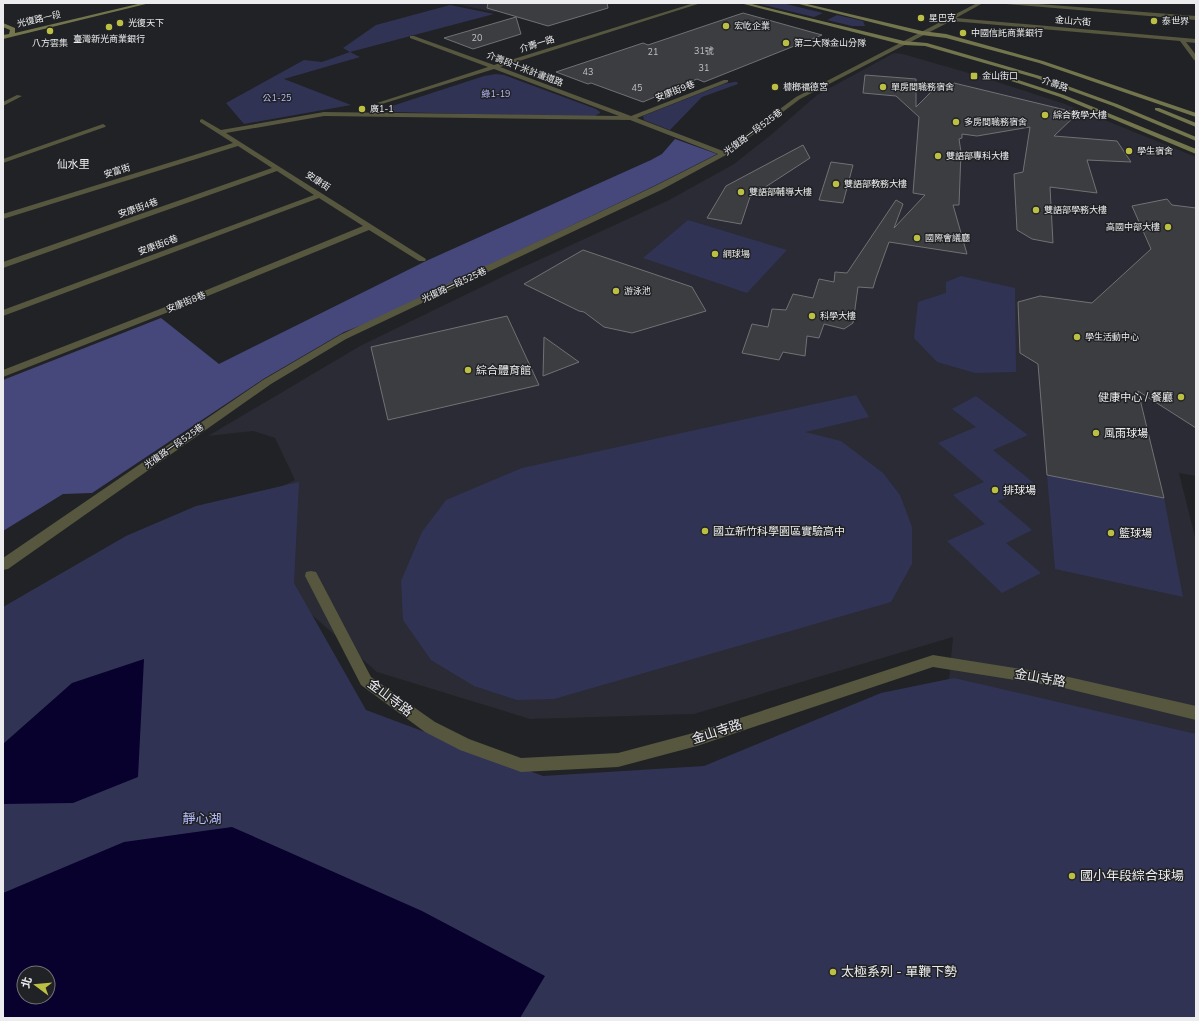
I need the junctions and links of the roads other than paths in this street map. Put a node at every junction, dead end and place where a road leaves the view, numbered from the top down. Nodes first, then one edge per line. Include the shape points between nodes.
1 (148, 3) edge
2 (699, 3) edge
3 (742, 3) edge
4 (797, 3) edge
5 (981, 3) edge
6 (1006, 3) edge
7 (1196, 18) edge
8 (948, 19) junction
9 (3, 25) edge
10 (922, 34) junction
11 (3, 35) edge
12 (12, 35) junction
13 (412, 37) dead end
14 (1182, 40) junction
15 (1196, 41) edge
16 (904, 43) junction
17 (919, 51) dead end
18 (1196, 59) edge
19 (494, 67) junction
20 (984, 70) dead end
21 (1041, 71) dead end
22 (726, 81) dead end
23 (1109, 92) dead end
24 (19, 96) dead end
25 (380, 103) dead end
26 (3, 104) edge
27 (1146, 104) dead end
28 (1153, 107) dead end
29 (1196, 116) edge
30 (631, 118) junction
31 (202, 121) dead end
32 (1196, 125) edge
33 (103, 126) dead end
34 (220, 132) junction
35 (1196, 139) edge
36 (238, 144) junction
37 (1196, 152) edge
38 (724, 154) junction
39 (3, 161) edge
40 (279, 168) junction
41 (321, 195) junction
42 (3, 217) edge
43 (368, 227) junction
44 (422, 259) dead end
45 (3, 266) edge
46 (3, 313) edge
47 (3, 374) edge
48 (3, 565) edge
49 (311, 576) dead end
50 (1196, 713) edge

1 - 12 street, 光復路一段
2 - 19 street, 介壽一路
3 - 16 street, 介壽路
4 - 10 street, 介壽路
5 - 8 street, 光復路一段525巷
6 - 7 street
8 - 10 street, 光復路一段525巷
8 - 14 street, 金山六街
9 - 12 street via 13,28
10 - 16 street, 光復路一段525巷
10 - 21 street, 介壽路 via 934,40
10 - 29 street, 介壽路 via 946,36 1041,62
11 - 12 street, 光復路一段
13 - 19 street, 介壽段十米計畫道路
14 - 15 street, 金山六街
14 - 18 street
16 - 17 street, 介壽路
16 - 35 street, 介壽路 via 925,44 1038,77 1115,105
16 - 38 street, 光復路一段525巷 via 798,98
19 - 25 street, 介壽一路
19 - 30 street, 介壽段十米計畫道路
20 - 37 street, 介壽路 via 1062,96
22 - 30 street, 安康街9巷
23 - 27 street
24 - 26 street
28 - 32 street
30 - 34 street via 324,114
30 - 38 street, 介壽段十米計畫道路
31 - 34 street, 安康街
33 - 39 street
34 - 36 street, 安康街
36 - 40 street, 安康街
36 - 42 street, 安富街
38 - 48 street, 光復路一段525巷 via 343,338 267,382
40 - 41 street, 安康街
40 - 45 street, 安康街4巷
41 - 43 street, 安康街
41 - 46 street, 安康街6巷
43 - 44 street, 安康街
43 - 47 street, 安康街8巷
49 - 50 street, 金山寺路 via 366,682 430,728 465,745 521,765 618,760 697,739 933,661 1060,681

